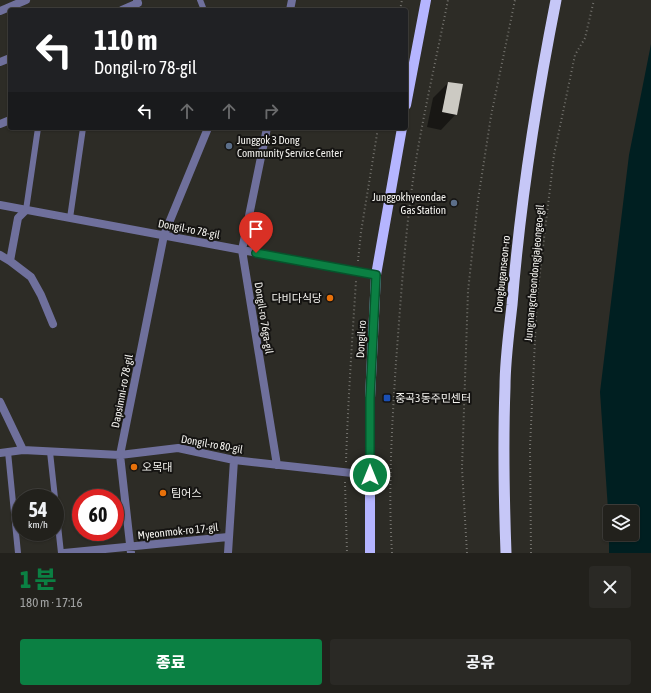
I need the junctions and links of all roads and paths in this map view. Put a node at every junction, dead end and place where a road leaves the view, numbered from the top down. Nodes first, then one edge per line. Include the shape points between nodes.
1 (26, 0) edge
2 (137, 0) edge
3 (426, 0) edge
4 (448, 0) edge
5 (515, 0) edge
6 (556, 0) edge
7 (594, 0) edge
8 (11, 3) edge
9 (127, 8) edge
10 (0, 11) edge
11 (408, 94) edge
12 (38, 130) edge
13 (83, 130) edge
14 (207, 130) edge
15 (267, 130) edge
16 (378, 130) edge
17 (402, 130) edge
18 (0, 205) edge
19 (26, 210) junction
20 (70, 218) junction
21 (164, 235) junction
22 (242, 250) junction
23 (0, 255) edge
24 (10, 262) junction
25 (358, 264) dead end
26 (376, 275) junction
27 (356, 280) dead end
28 (53, 324) dead end
29 (0, 402) edge
30 (23, 450) junction
31 (4, 452) edge
32 (50, 452) junction
33 (120, 455) junction
34 (234, 460) junction
35 (277, 465) junction
36 (346, 466) dead end
37 (370, 475) junction
38 (345, 480) dead end
39 (54, 489) edge
40 (228, 537) junction
41 (60, 541) edge
42 (130, 550) edge
43 (83, 552) edge
44 (18, 553) edge
45 (62, 553) edge
46 (228, 553) edge
47 (347, 553) edge
48 (370, 553) edge
49 (392, 553) edge
50 (468, 553) edge
51 (506, 553) edge
52 (531, 553) edge

1 - 8 street
2 - 9 street via 138,3
3 - 11 main road
4 - 49 path via 416,165 405,239 392,430
5 - 50 path via 478,200 468,291 462,468
6 - 51 highway, Dongbuganseon-ro via 524,194 513,284 505,386
7 - 52 path, Jungnangcheondongjajeongeo-gil via 585,38 575,55 554,155 538,290 530,447
8 - 10 street
12 - 19 lane
13 - 20 lane
14 - 21 street, Dapsimni-ro 78-gil
15 - 22 street, Dongil-ro 76ga-gil
16 - 25 path
17 - 26 main road, Dongil-ro
18 - 19 street, Dongil-ro 78-gil
19 - 20 street, Dongil-ro 78-gil
19 - 24 street via 18,218
20 - 21 street, Dongil-ro 78-gil
21 - 22 street, Dongil-ro 78-gil
21 - 33 street, Dapsimni-ro 78-gil
22 - 26 street, Dongil-ro 78-gil
22 - 35 street, Dongil-ro 76ga-gil
23 - 24 street
24 - 28 street via 31,277
26 - 37 main road, Dongil-ro via 370,398
27 - 36 path
29 - 30 street
30 - 31 street, Dongil-ro 80-gil
30 - 32 street, Dongil-ro 80-gil
31 - 44 lane, Dongil-ro 80-gil
32 - 33 street, Dongil-ro 80-gil
32 - 39 lane
33 - 34 street, Dongil-ro 80-gil via 178,448
33 - 42 street, Dapsimni-ro 78-gil
34 - 35 street, Dongil-ro 80-gil
34 - 40 street
35 - 37 street, Dongil-ro 80-gil
37 - 48 main road, Dongil-ro
38 - 47 path
40 - 42 street, Myeonmok-ro 17-gil
40 - 46 street
41 - 45 lane
42 - 43 street, Myeonmok-ro 17-gil
43 - 45 street, Myeonmok-ro 17-gil

